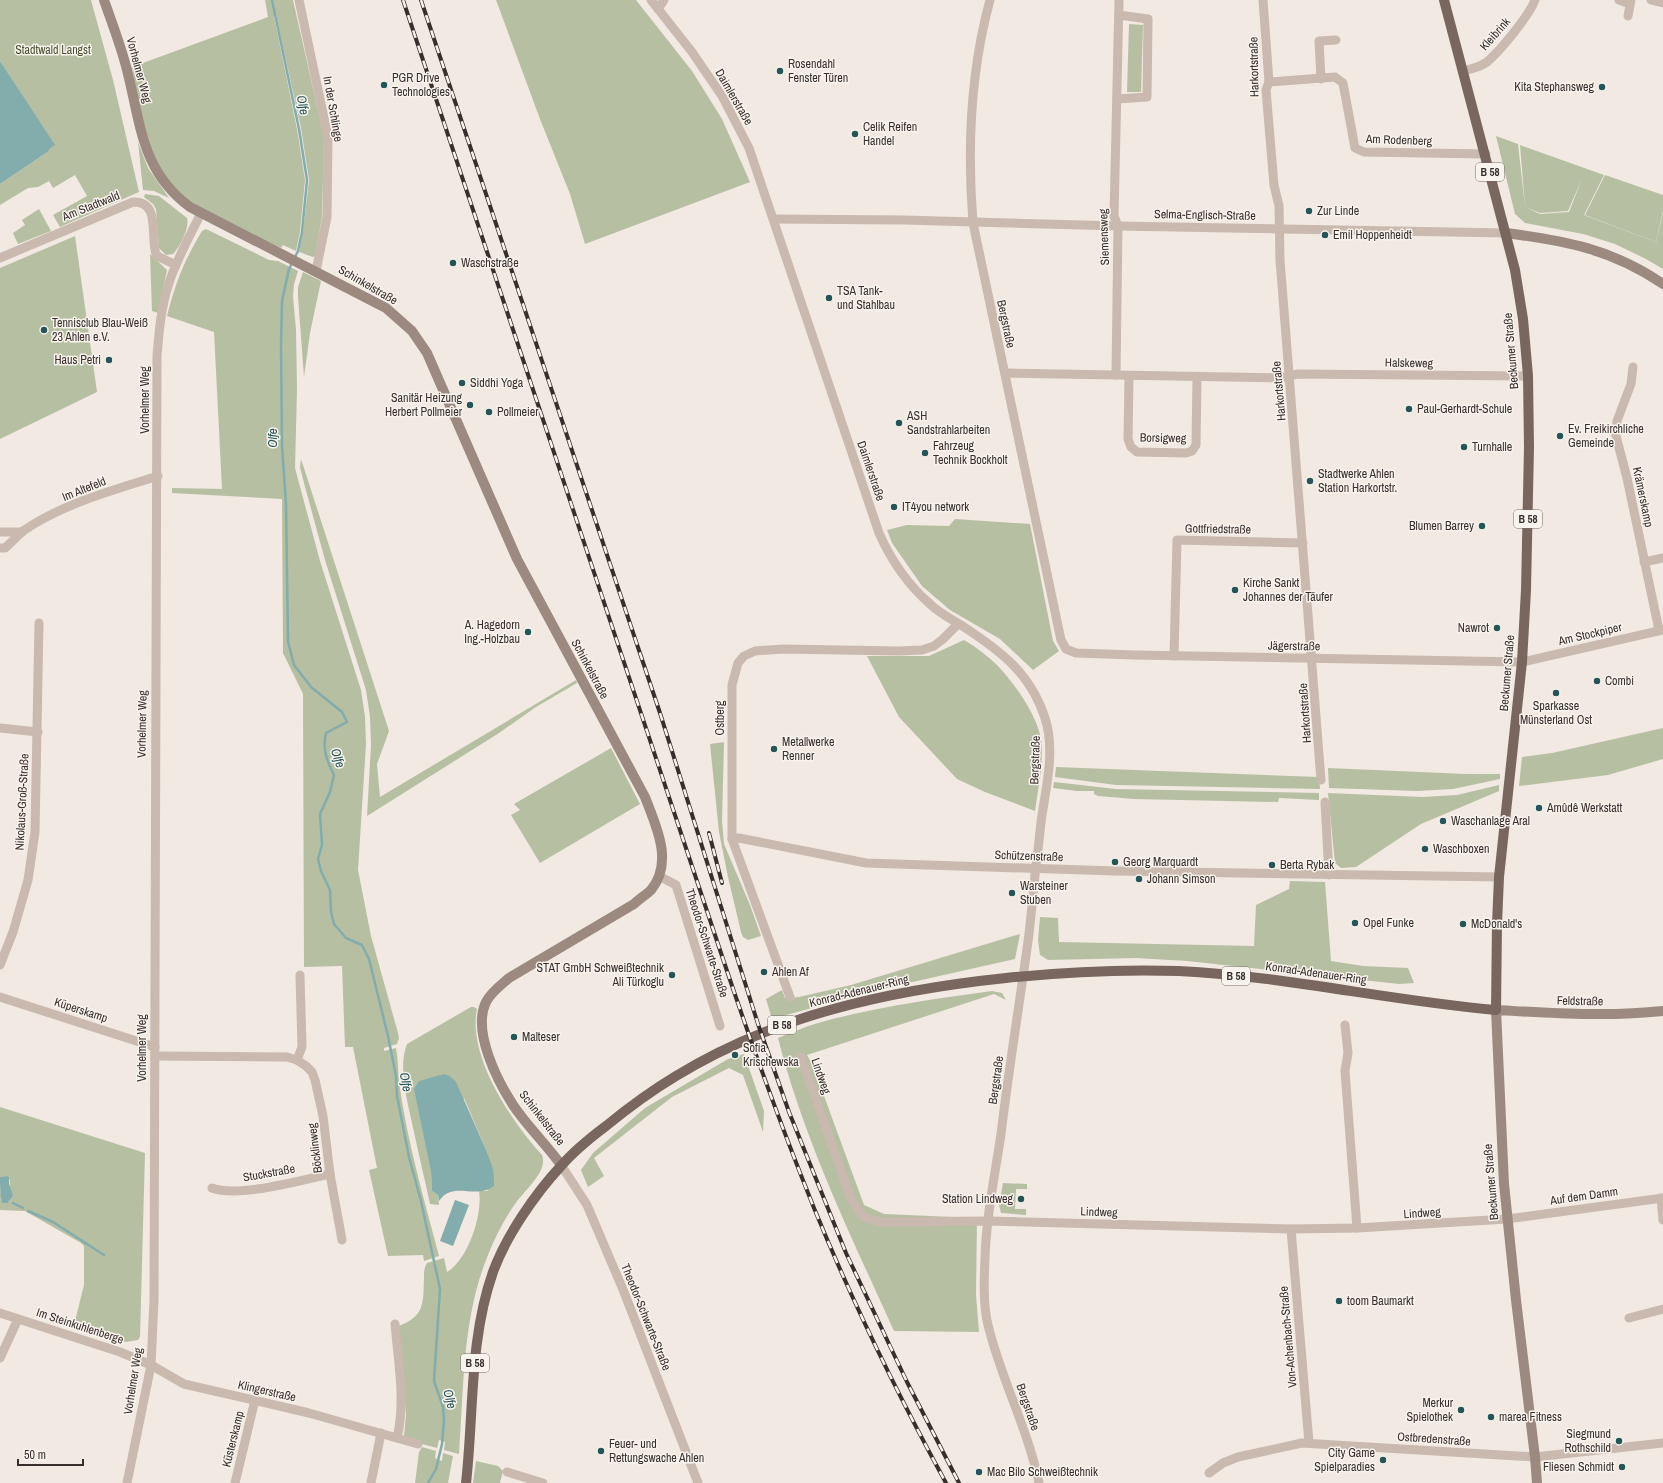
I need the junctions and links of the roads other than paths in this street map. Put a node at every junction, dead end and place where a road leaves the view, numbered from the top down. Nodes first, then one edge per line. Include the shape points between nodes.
1 (104, 0) edge
2 (299, 0) edge
3 (651, 0) edge
4 (664, 0) edge
5 (990, 0) edge
6 (1119, 0) edge
7 (1263, 0) edge
8 (1444, 0) edge
9 (1535, 0) edge
10 (1619, 0) edge
11 (1651, 0) edge
12 (1630, 2) edge
13 (1663, 3) edge
14 (658, 9) junction
15 (1119, 15) junction
16 (1628, 16) dead end
17 (1336, 40) dead end
18 (1463, 71) junction
19 (1321, 78) junction
20 (1269, 82) junction
21 (1117, 99) junction
22 (1486, 154) junction
23 (201, 213) junction
24 (774, 219) junction
25 (973, 223) junction
26 (1118, 226) junction
27 (1279, 228) junction
28 (1506, 233) junction
29 (0, 258) edge
30 (176, 265) junction
31 (316, 271) junction
32 (1663, 284) edge
33 (1633, 367) dead end
34 (1005, 373) junction
35 (1116, 375) junction
36 (1130, 376) junction
37 (1290, 376) junction
38 (1528, 376) junction
39 (1197, 377) junction
40 (158, 476) junction
41 (0, 532) edge
42 (22, 532) junction
43 (1303, 543) junction
44 (0, 548) edge
45 (1663, 558) edge
46 (1644, 562) junction
47 (39, 623) dead end
48 (958, 624) junction
49 (1661, 630) edge
50 (1066, 649) joint
51 (1174, 656) junction
52 (1313, 659) junction
53 (1522, 662) junction
54 (1025, 678) joint
55 (0, 728) edge
56 (38, 732) junction
57 (1321, 780) dead end
58 (1325, 802) dead end
59 (732, 839) junction
60 (1036, 868) junction
61 (1329, 875) junction
62 (659, 876) junction
63 (1500, 877) junction
64 (0, 965) edge
65 (300, 975) dead end
66 (1023, 976) junction
67 (0, 997) edge
68 (790, 997) dead end
69 (1496, 1010) junction
70 (1663, 1011) edge
71 (1345, 1025) dead end
72 (720, 1026) dead end
73 (155, 1047) junction
74 (156, 1056) junction
75 (801, 1057) dead end
76 (297, 1060) junction
77 (561, 1165) junction
78 (330, 1174) junction
79 (212, 1188) dead end
80 (1662, 1198) edge
81 (1507, 1219) junction
82 (1663, 1220) edge
83 (988, 1221) junction
84 (1357, 1228) junction
85 (1291, 1229) junction
86 (342, 1240) dead end
87 (1663, 1309) edge
88 (0, 1313) edge
89 (18, 1318) junction
90 (1629, 1318) dead end
91 (395, 1324) dead end
92 (0, 1358) edge
93 (151, 1365) junction
94 (255, 1400) junction
95 (381, 1434) junction
96 (397, 1438) junction
97 (1309, 1443) junction
98 (1663, 1443) edge
99 (418, 1444) dead end
100 (1536, 1457) junction
101 (507, 1472) dead end
102 (1209, 1473) dead end
103 (127, 1483) edge
104 (235, 1483) edge
105 (371, 1483) edge
106 (466, 1483) edge
107 (542, 1483) edge
108 (698, 1483) edge
109 (1039, 1483) edge
110 (1537, 1483) edge

1 - 23 street, Vorhelmer Weg via 127,69 152,164 170,190
2 - 31 street, In der Schlinge via 328,137 327,217
3 - 14 street, Daimlerstraße
4 - 14 street
5 - 25 street, Bergstraße via 982,30 973,86
6 - 15 street, Siemensweg
7 - 20 street, Harkortstraße
8 - 18 main road, Beckumer Straße / B 58
9 - 18 street, Kleibrink via 1531,11 1495,54 1480,66
10 - 12 street
11 - 13 street
12 - 16 street
14 - 24 street, Daimlerstraße via 692,52 726,102 749,148
15 - 21 street, Siemensweg
15 - 21 street via 1148,19 1147,98
17 - 19 street via 1319,41
18 - 22 main road, Beckumer Straße / B 58
19 - 20 street, Am Rodenberg
19 - 22 street, Am Rodenberg via 1335,77 1343,83 1355,148 1364,152
20 - 27 street, Harkortstraße via 1266,90
21 - 26 street, Siemensweg via 1114,216
22 - 28 main road, Beckumer Straße / B 58
23 - 30 street, Vorhelmer Weg
23 - 31 street, Schinkelstraße
24 - 25 street, Selma-Englisch-Straße
24 - 48 street, Daimlerstraße via 887,550 908,583 931,606
25 - 26 street, Selma-Englisch-Straße
25 - 34 street, Bergstraße
26 - 27 street, Selma-Englisch-Straße
26 - 35 street, Siemensweg
27 - 28 street, Selma-Englisch-Straße
27 - 37 street, Harkortstraße
28 - 32 street via 1555,240 1597,250 1639,268
28 - 38 main road, Beckumer Straße / B 58 via 1522,312
29 - 30 street, Am Stadtwald via 138,202 151,210 156,254
30 - 40 street, Vorhelmer Weg via 165,299 159,331
31 - 62 street, Schinkelstraße via 386,308 412,331 427,353 517,559 644,796 661,845
33 - 46 street, Krämerskamp via 1631,384 1617,421 1616,436
34 - 35 street
34 - 50 street, Bergstraße via 1061,640
35 - 36 street
36 - 39 street
36 - 39 street, Borsigweg via 1128,439 1131,448 1137,452 1186,454 1196,445
37 - 38 street, Halskeweg
37 - 39 street
37 - 43 street, Harkortstraße
38 - 53 main road, Beckumer Straße / B 58 via 1528,530
40 - 42 street, Im Altefeld via 100,494 45,518
40 - 73 street, Vorhelmer Weg
41 - 42 street
42 - 44 street, Im Altefeld via 5,548
43 - 51 street, Gottfriedstraße via 1177,540
43 - 52 street, Harkortstraße
45 - 46 street
46 - 49 street, Krämerskamp
47 - 56 street, Nikolaus-Groß-Straße
48 - 54 street, Daimlerstraße via 996,648
48 - 59 street, Ostberg via 934,646 922,650 783,649 755,651 744,656 736,667 732,685
49 - 53 street, Am Stockpiper
50 - 51 street, Jägerstraße via 1076,653
51 - 52 street, Jägerstraße
52 - 53 street, Jägerstraße
52 - 57 street, Harkortstraße
53 - 63 main road, Beckumer Straße / B 58
54 - 60 street, Bergstraße via 1044,714 1050,739 1048,778
55 - 56 street
56 - 64 street, Nikolaus-Groß-Straße via 35,832 28,880 13,932
58 - 61 street
59 - 60 street, Schützenstraße via 739,838 866,863
59 - 68 street, Ostberg
60 - 61 street, Schützenstraße
60 - 66 street, Bergstraße
61 - 63 street, Schützenstraße
62 - 72 street, Theodor-Schwarte-Straße via 676,885
62 - 77 street, Schinkelstraße via 650,890 634,904 509,978 486,1001 481,1025 498,1080 513,1105
63 - 69 main road, Beckumer Straße / B 58
65 - 76 street via 302,1048
66 - 69 main road, Konrad-Adenauer-Ring / B 58 via 1116,970 1182,971 1286,981
66 - 77 main road, Konrad-Adenauer-Ring / B 58 via 889,995 779,1027 702,1061 665,1082 621,1114
66 - 83 street, Bergstraße
67 - 73 street, Küperskamp
69 - 70 street, Feldstraße via 1583,1014
69 - 81 street, Beckumer Straße via 1501,1150
71 - 84 street via 1348,1054 1345,1071
73 - 74 street, Vorhelmer Weg
74 - 76 street, Böcklinweg via 265,1056
74 - 93 street, Vorhelmer Weg
75 - 83 street, Lindweg via 851,1199 863,1217 880,1222
76 - 78 street, Böcklinweg via 312,1072 315,1080 323,1116
77 - 106 main road, Konrad-Adenauer-Ring / B 58 via 517,1225 494,1270 485,1297 476,1352
77 - 108 street, Theodor-Schwarte-Straße via 587,1206 624,1292
78 - 79 street, Stuckstraße via 236,1191
78 - 86 street, Böcklinweg
80 - 81 street, Auf dem Damm
80 - 82 street
81 - 84 street, Lindweg
81 - 100 street, Beckumer Straße
83 - 85 street, Lindweg
83 - 109 street, Bergstraße via 984,1290 987,1323 1019,1414
84 - 85 street, Lindweg
85 - 97 street, Von-Achenbach-Straße
87 - 90 street
88 - 89 street, Im Steinkuhlenberge
89 - 92 street
89 - 93 street, Im Steinkuhlenberge
91 - 96 street via 402,1404
93 - 94 street, Klingerstraße via 184,1384
93 - 103 street, Vorhelmer Weg
94 - 95 street, Klingerstraße
94 - 104 street, Küsterskamp
95 - 96 street, Klingerstraße
95 - 105 street
96 - 99 street, Klingerstraße
97 - 100 street, Ostbredenstraße
97 - 102 street, Ostbredenstraße via 1244,1455 1223,1463
98 - 100 street, Ostbredenstraße
100 - 110 street, Beckumer Straße
101 - 107 street

